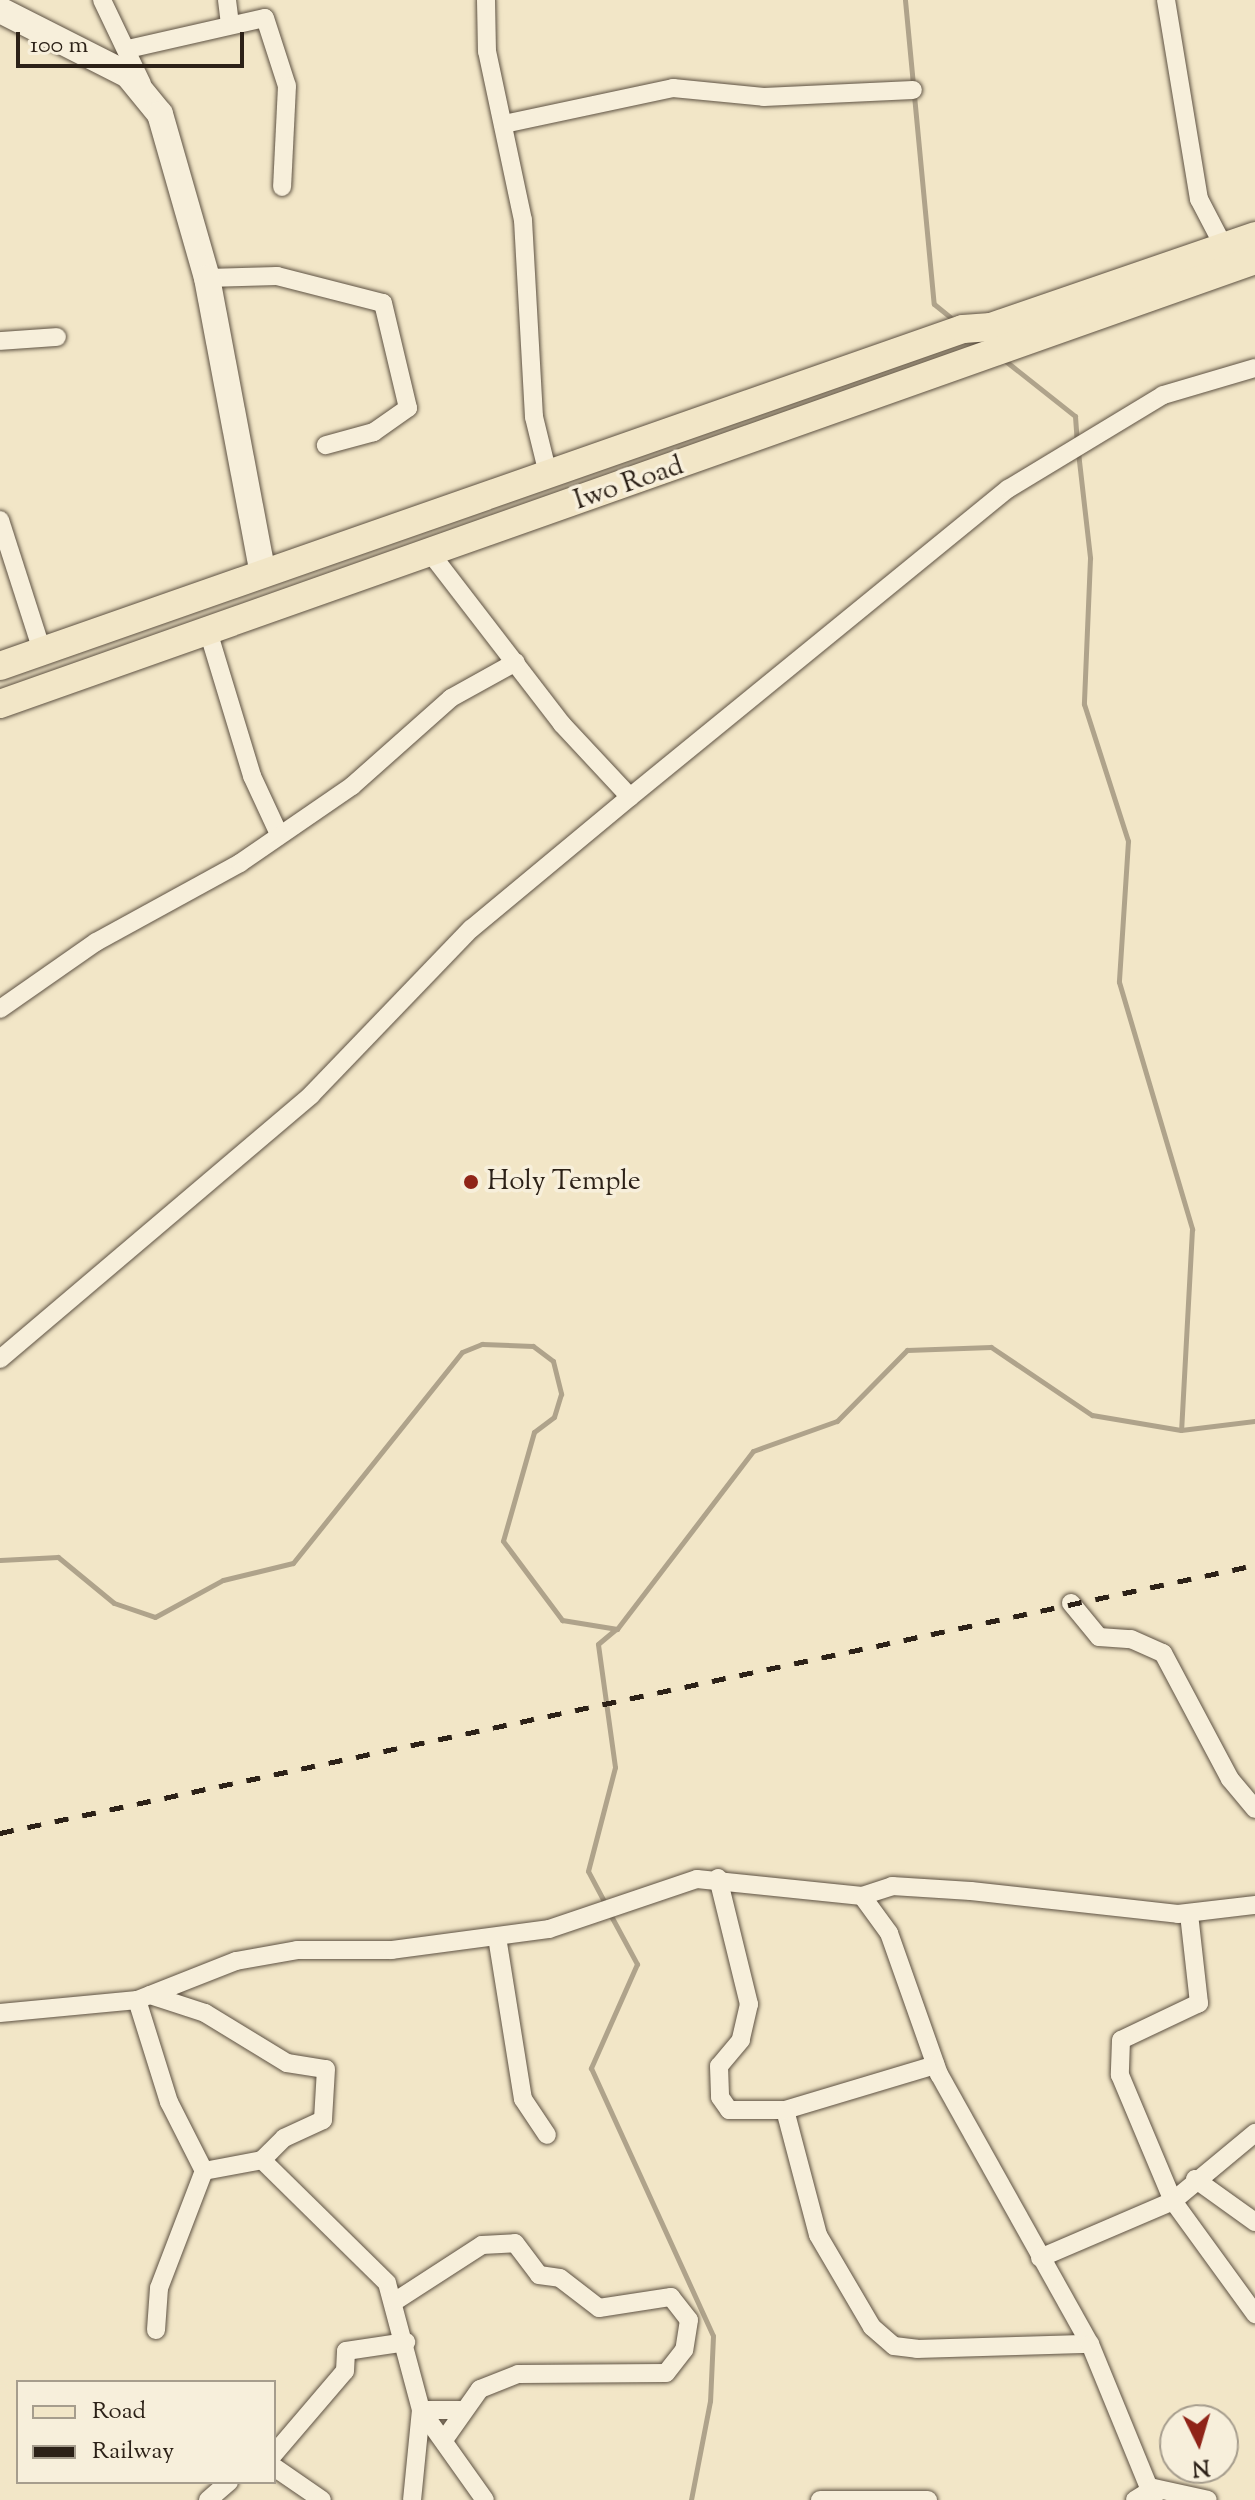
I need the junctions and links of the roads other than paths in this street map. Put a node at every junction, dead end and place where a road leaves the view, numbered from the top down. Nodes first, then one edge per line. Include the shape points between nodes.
1 (102, 0) edge
2 (227, 0) edge
3 (486, 0) edge
4 (1166, 0) edge
5 (0, 10) edge
6 (230, 23) junction
7 (128, 49) junction
8 (142, 87) junction
9 (913, 90) dead end
10 (504, 124) junction
11 (282, 187) dead end
12 (1255, 236) edge
13 (1224, 247) junction
14 (1255, 260) edge
15 (207, 278) junction
16 (57, 337) dead end
17 (0, 341) edge
18 (997, 344) junction
19 (1255, 368) edge
20 (326, 445) dead end
21 (548, 474) junction
22 (0, 520) edge
23 (431, 554) junction
24 (263, 574) junction
25 (208, 631) junction
26 (42, 651) junction
27 (516, 662) junction
28 (0, 666) edge
29 (0, 704) edge
30 (630, 797) junction
31 (278, 832) junction
32 (0, 1009) edge
33 (0, 1359) edge
34 (1071, 1603) dead end
35 (1255, 1809) edge
36 (718, 1878) junction
37 (862, 1896) junction
38 (1255, 1905) edge
39 (1189, 1914) junction
40 (497, 1937) junction
41 (143, 1998) junction
42 (0, 2013) edge
43 (935, 2065) junction
44 (785, 2110) junction
45 (547, 2135) dead end
46 (1254, 2135) edge
47 (262, 2160) junction
48 (204, 2171) junction
49 (1195, 2179) junction
50 (1173, 2201) junction
51 (1255, 2222) edge
52 (1040, 2258) junction
53 (397, 2300) junction
54 (1255, 2314) edge
55 (156, 2330) dead end
56 (406, 2342) junction
57 (1090, 2344) junction
58 (421, 2410) junction
59 (461, 2410) junction
60 (444, 2440) junction
61 (276, 2452) edge
62 (276, 2468) edge
63 (227, 2484) edge
64 (1154, 2494) edge
65 (208, 2500) edge
66 (322, 2500) edge
67 (412, 2500) edge
68 (485, 2500) edge
69 (820, 2500) edge
70 (928, 2500) edge
71 (1135, 2500) edge
72 (1208, 2500) edge

1 - 7 street
2 - 6 street
3 - 10 street
4 - 13 street via 1199,199
5 - 8 street
6 - 7 street
6 - 11 street via 265,18 279,52 287,86
7 - 8 street
8 - 15 street via 174,148
9 - 10 street via 764,97 673,88
10 - 21 street via 523,220 534,417
12 - 13 main road, Iwo Road
13 - 18 main road, Iwo Road
14 - 18 main road, Iwo Road
15 - 20 street via 277,276 388,310 408,408 374,432
15 - 24 street
16 - 17 street
18 - 21 main road, Iwo Road via 963,329
18 - 23 main road, Iwo Road
19 - 30 street via 1163,395 1008,489
21 - 24 main road, Iwo Road
22 - 26 street
23 - 25 main road, Iwo Road
23 - 27 street
24 - 26 main road, Iwo Road
25 - 29 main road, Iwo Road
25 - 31 street via 252,776
26 - 28 main road, Iwo Road
27 - 30 street
27 - 31 street via 451,698 352,786
30 - 33 street via 471,929 311,1095
31 - 32 street via 192,894 96,942
34 - 35 street via 1099,1637 1131,1639 1163,1653 1230,1779
36 - 37 street
36 - 40 street via 664,1886 602,1914
36 - 44 street via 749,2004 741,2040 719,2066 720,2097 729,2110
37 - 39 street via 892,1886
37 - 43 street via 889,1933
38 - 39 street
39 - 50 street via 1199,2003 1121,2040 1118,2064 1142,2140
40 - 41 street via 392,1950 297,1950 236,1961
40 - 45 street via 523,2099
41 - 42 street
41 - 47 street via 205,2013 287,2063 326,2069 323,2120 284,2138
41 - 48 street via 169,2102
43 - 44 street
43 - 52 street
44 - 57 street via 818,2235 882,2338 917,2349
46 - 49 street
47 - 48 street
47 - 53 street
48 - 55 street via 159,2288
49 - 50 street
49 - 51 street
50 - 52 street
50 - 54 street
52 - 57 street
53 - 56 street
53 - 59 street via 482,2245 515,2243 539,2275 560,2278 599,2308 671,2297 689,2320 684,2350 666,2373 518,2374 480,2389
56 - 58 street
56 - 61 street via 346,2351 345,2371
57 - 64 street
58 - 59 street
58 - 60 street
58 - 67 street
59 - 60 street
60 - 68 street
62 - 66 street
63 - 65 street
64 - 71 street
64 - 72 street
69 - 70 street

